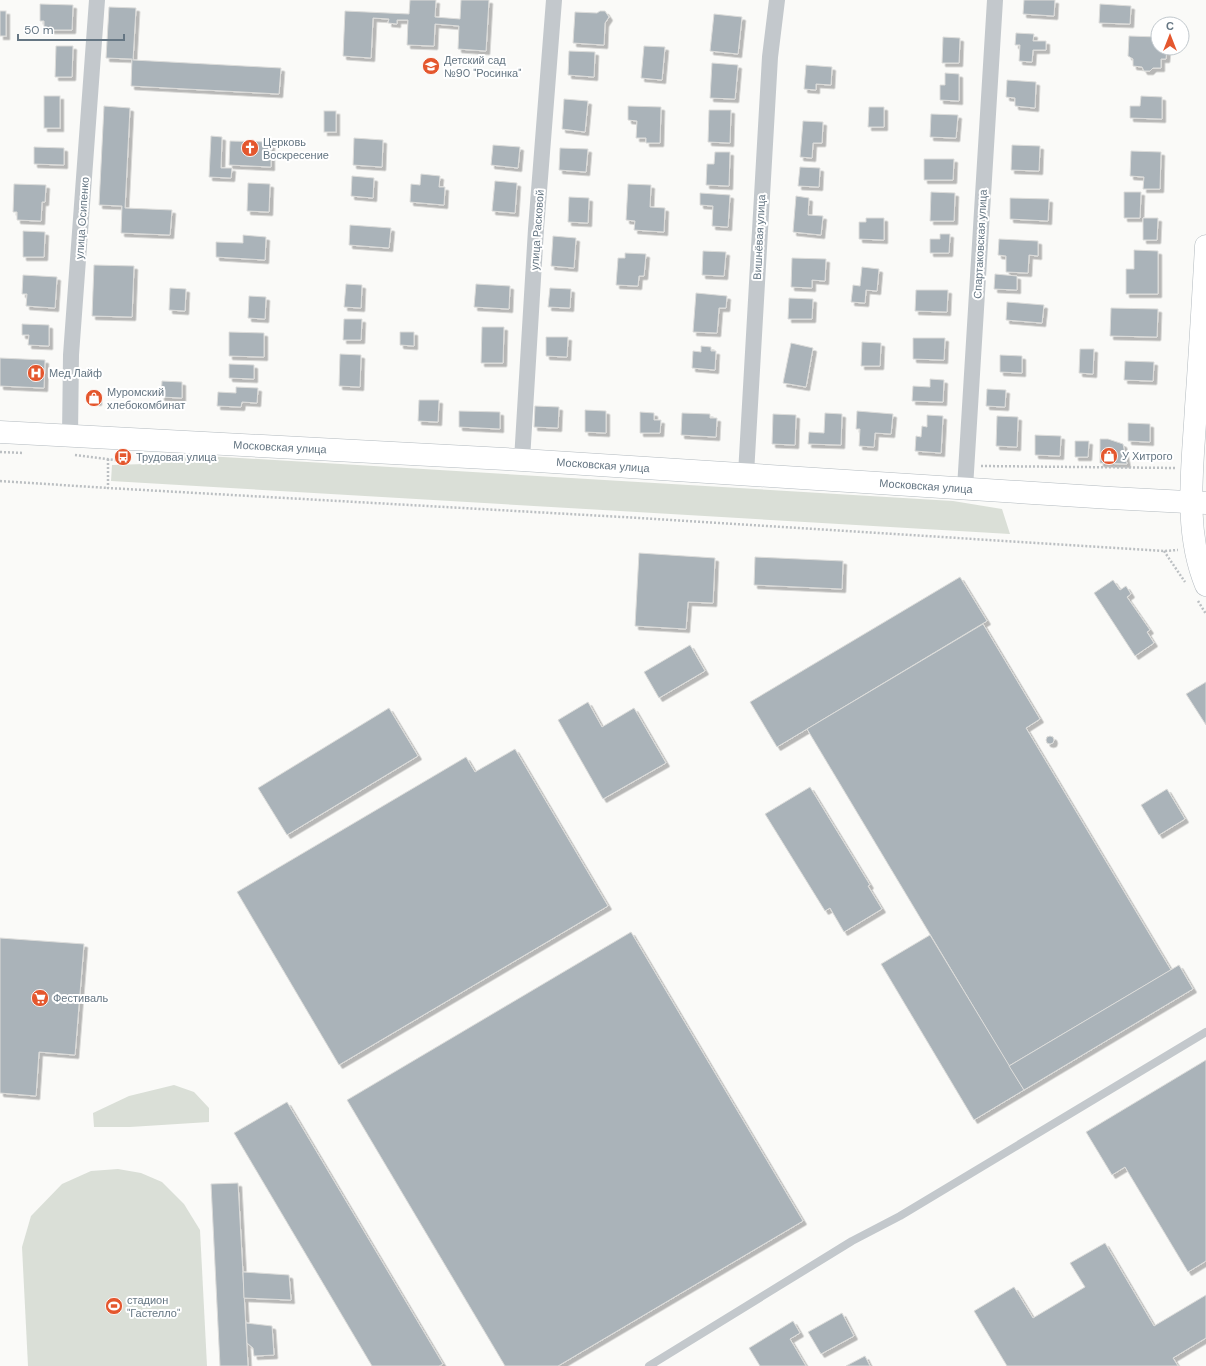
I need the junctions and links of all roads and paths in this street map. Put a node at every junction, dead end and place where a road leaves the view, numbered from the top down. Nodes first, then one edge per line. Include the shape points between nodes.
1 (97, 0) edge
2 (554, 0) edge
3 (777, 0) edge
4 (995, 0) edge
5 (1206, 246) edge
6 (0, 432) edge
7 (72, 445) junction
8 (0, 452) edge
9 (30, 453) dead end
10 (108, 459) junction
11 (122, 460) dead end
12 (522, 460) junction
13 (967, 466) junction
14 (1193, 468) junction
15 (746, 474) junction
16 (0, 481) edge
17 (108, 488) junction
18 (965, 488) junction
19 (1199, 502) edge
20 (1196, 548) junction
21 (1206, 585) edge
22 (1206, 1032) edge
23 (649, 1366) edge

1 - 7 street, улица Осипенко via 71,355
2 - 12 street, улица Расковой
3 - 15 street, Вишнёвая улица via 770,57
4 - 13 street, Спартаковская улица
5 - 14 main road
6 - 7 main road, Московская улица
7 - 10 path
7 - 12 main road, Московская улица
8 - 9 path
10 - 11 path
10 - 17 path
12 - 15 main road, Московская улица
13 - 14 path
13 - 18 street, Спартаковская улица
14 - 19 main road
15 - 18 main road, Московская улица
16 - 17 path
17 - 20 path via 1164,551
18 - 19 main road, Московская улица
19 - 20 main road
20 - 21 main road
22 - 23 lane via 900,1216 852,1241

